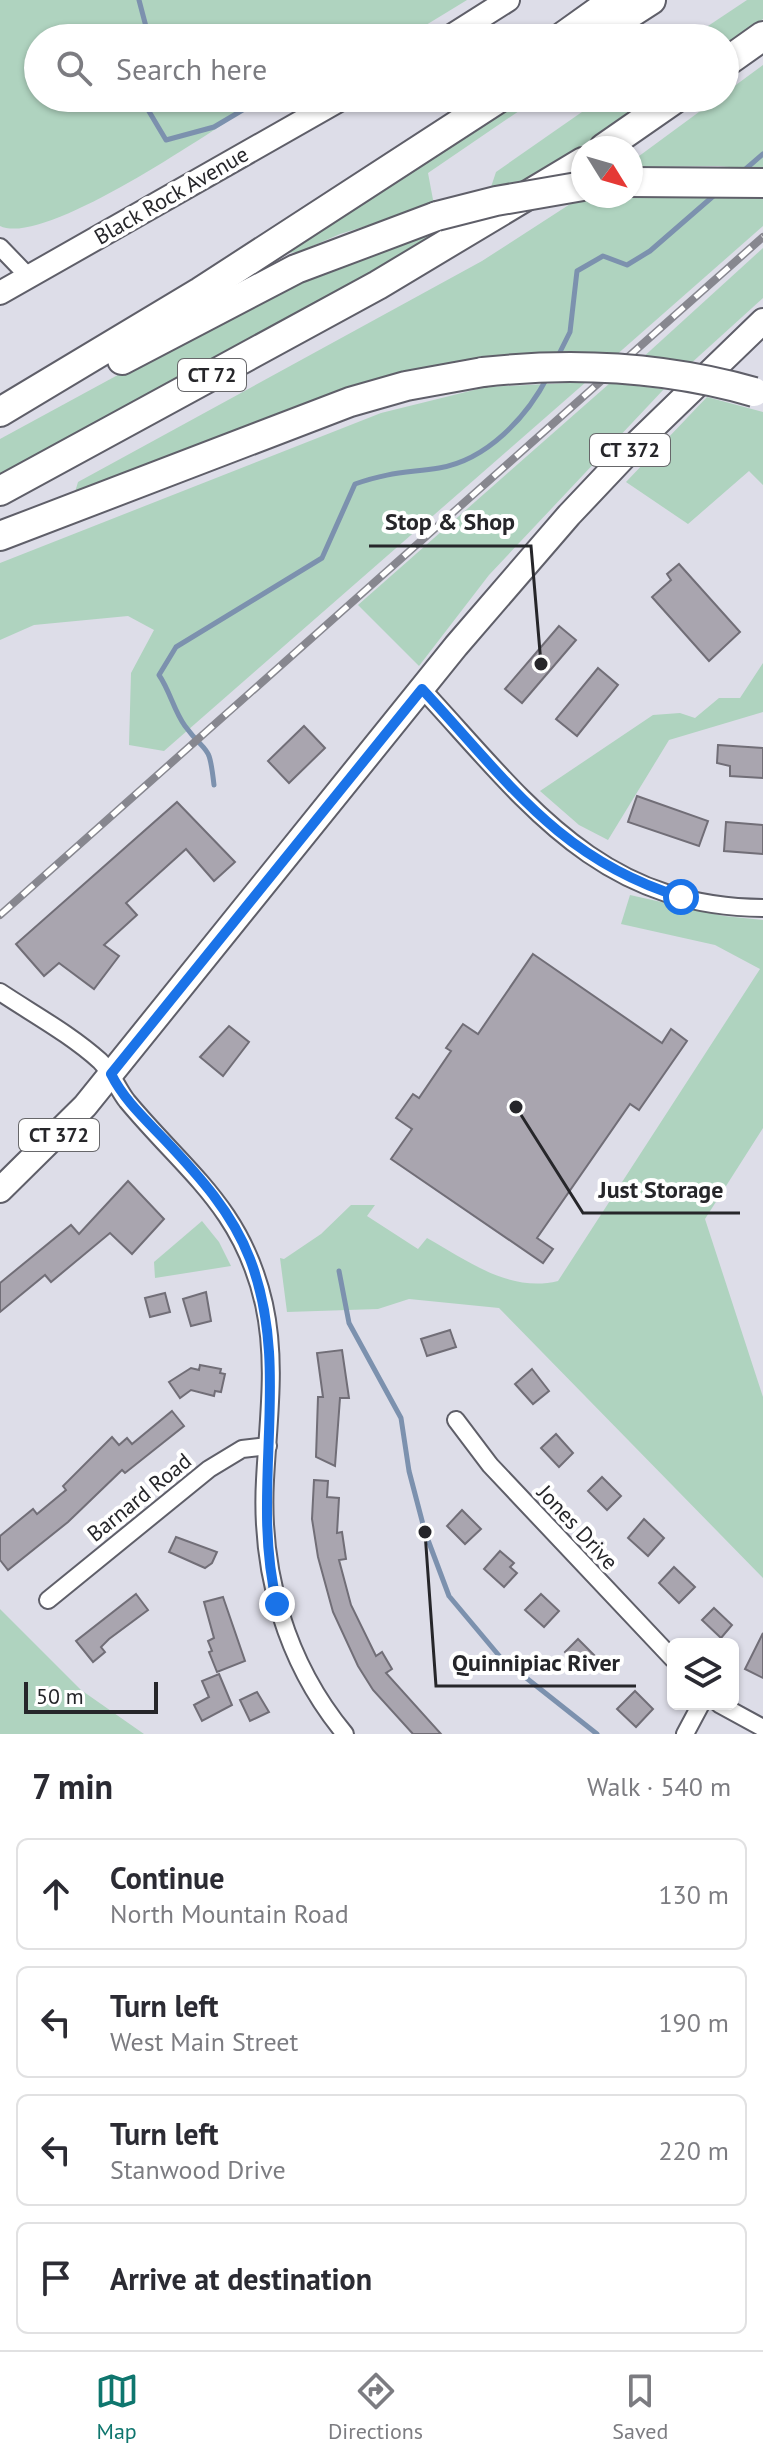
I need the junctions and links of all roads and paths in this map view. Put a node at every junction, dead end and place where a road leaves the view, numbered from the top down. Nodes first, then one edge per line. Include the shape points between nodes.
1 (508, 0) edge
2 (614, 0) edge
3 (651, 0) edge
4 (470, 24) edge
5 (581, 24) edge
6 (614, 24) edge
7 (763, 36) edge
8 (739, 53) edge
9 (318, 112) edge
10 (454, 112) edge
11 (478, 112) edge
12 (656, 112) edge
13 (621, 136) edge
14 (571, 169) edge
15 (643, 182) edge
16 (763, 183) edge
17 (571, 188) edge
18 (355, 192) junction
19 (0, 247) edge
20 (28, 276) junction
21 (0, 293) edge
22 (763, 321) edge
23 (759, 393) edge
24 (0, 412) edge
25 (0, 428) edge
26 (0, 491) edge
27 (0, 536) edge
28 (422, 689) junction
29 (763, 908) edge
30 (0, 992) edge
31 (111, 1074) junction
32 (0, 1190) edge
33 (456, 1420) dead end
34 (268, 1446) junction
35 (48, 1600) dead end
36 (667, 1653) edge
37 (698, 1710) edge
38 (730, 1710) edge
39 (763, 1728) edge
40 (345, 1734) edge
41 (685, 1734) edge

1 - 4 street
2 - 5 highway
3 - 6 highway
7 - 8 highway
9 - 20 street, Black Rock Avenue
10 - 18 highway
11 - 18 highway
12 - 13 highway
14 - 26 highway, CT 72 via 378,285
15 - 16 highway
17 - 25 highway, bridge via 437,216 342,249 273,280
18 - 24 highway
19 - 20 street
20 - 21 street, Black Rock Avenue
22 - 28 main road, CT 372 via 569,515
23 - 27 highway, bridge via 612,368 542,367 417,384 350,402
28 - 29 street via 542,819 596,861 681,897
28 - 31 main road, CT 372
30 - 31 street via 87,1051
31 - 32 main road, CT 372 via 68,1125
31 - 34 street via 127,1101 215,1196 249,1256 268,1333
33 - 36 street, Jones Drive via 490,1465
34 - 35 street, Barnard Road via 242,1449 209,1469
34 - 40 street via 266,1549 277,1604 296,1657
37 - 41 street
38 - 39 street

